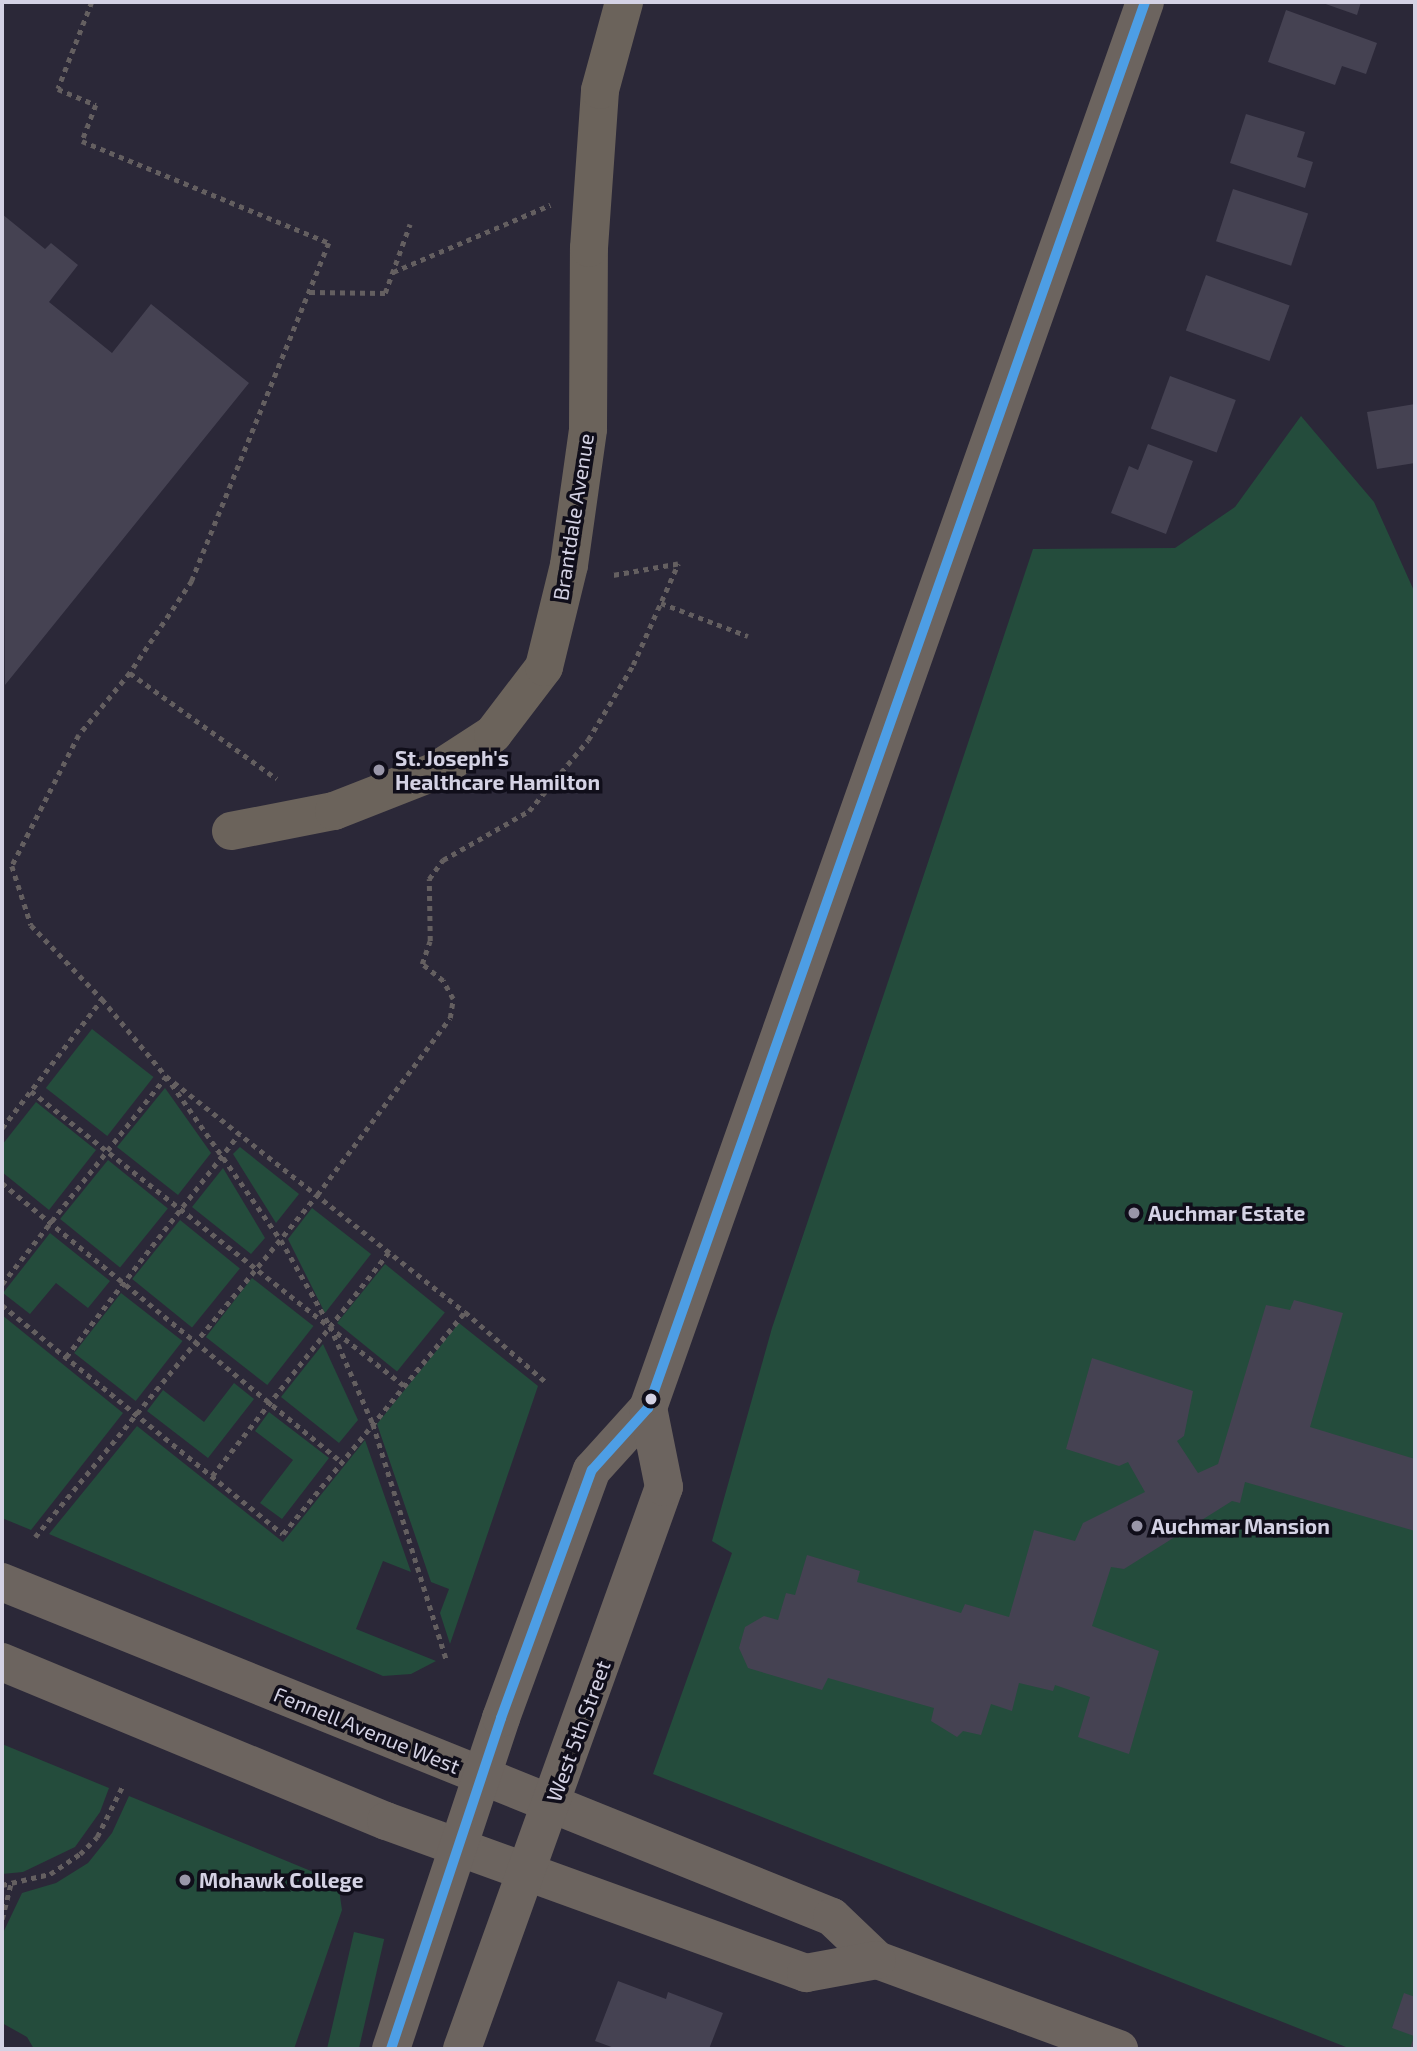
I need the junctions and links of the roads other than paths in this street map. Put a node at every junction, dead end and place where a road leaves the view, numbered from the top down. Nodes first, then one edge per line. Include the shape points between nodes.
1 (624, 2) edge
2 (1145, 2) edge
3 (231, 831) dead end
4 (648, 1408) junction
5 (2, 1582) edge
6 (2, 1662) edge
7 (483, 1777) junction
8 (552, 1805) junction
9 (461, 1846) junction
10 (526, 1873) junction
11 (877, 1960) junction
12 (1075, 2041) edge
13 (391, 2049) edge
14 (462, 2049) edge
15 (1119, 2049) edge

1 - 3 lane, Brantdale Avenue via 600,90 593,188 588,429 569,565 544,667 494,734 436,771 334,811
2 - 4 main road
4 - 7 main road via 592,1470
4 - 8 main road, West 5th Street via 664,1487
5 - 7 main road, Fennell Avenue West
6 - 9 main road via 386,1822
7 - 8 main road, Fennell Avenue West
7 - 9 main road
8 - 10 main road, West 5th Street
8 - 11 main road, Fennell Avenue West via 832,1917
9 - 10 main road
9 - 13 main road
10 - 11 main road via 806,1973
10 - 14 main road, West 5th Street
11 - 12 main road, Fennell Avenue West
12 - 15 main road, Fennell Avenue West

